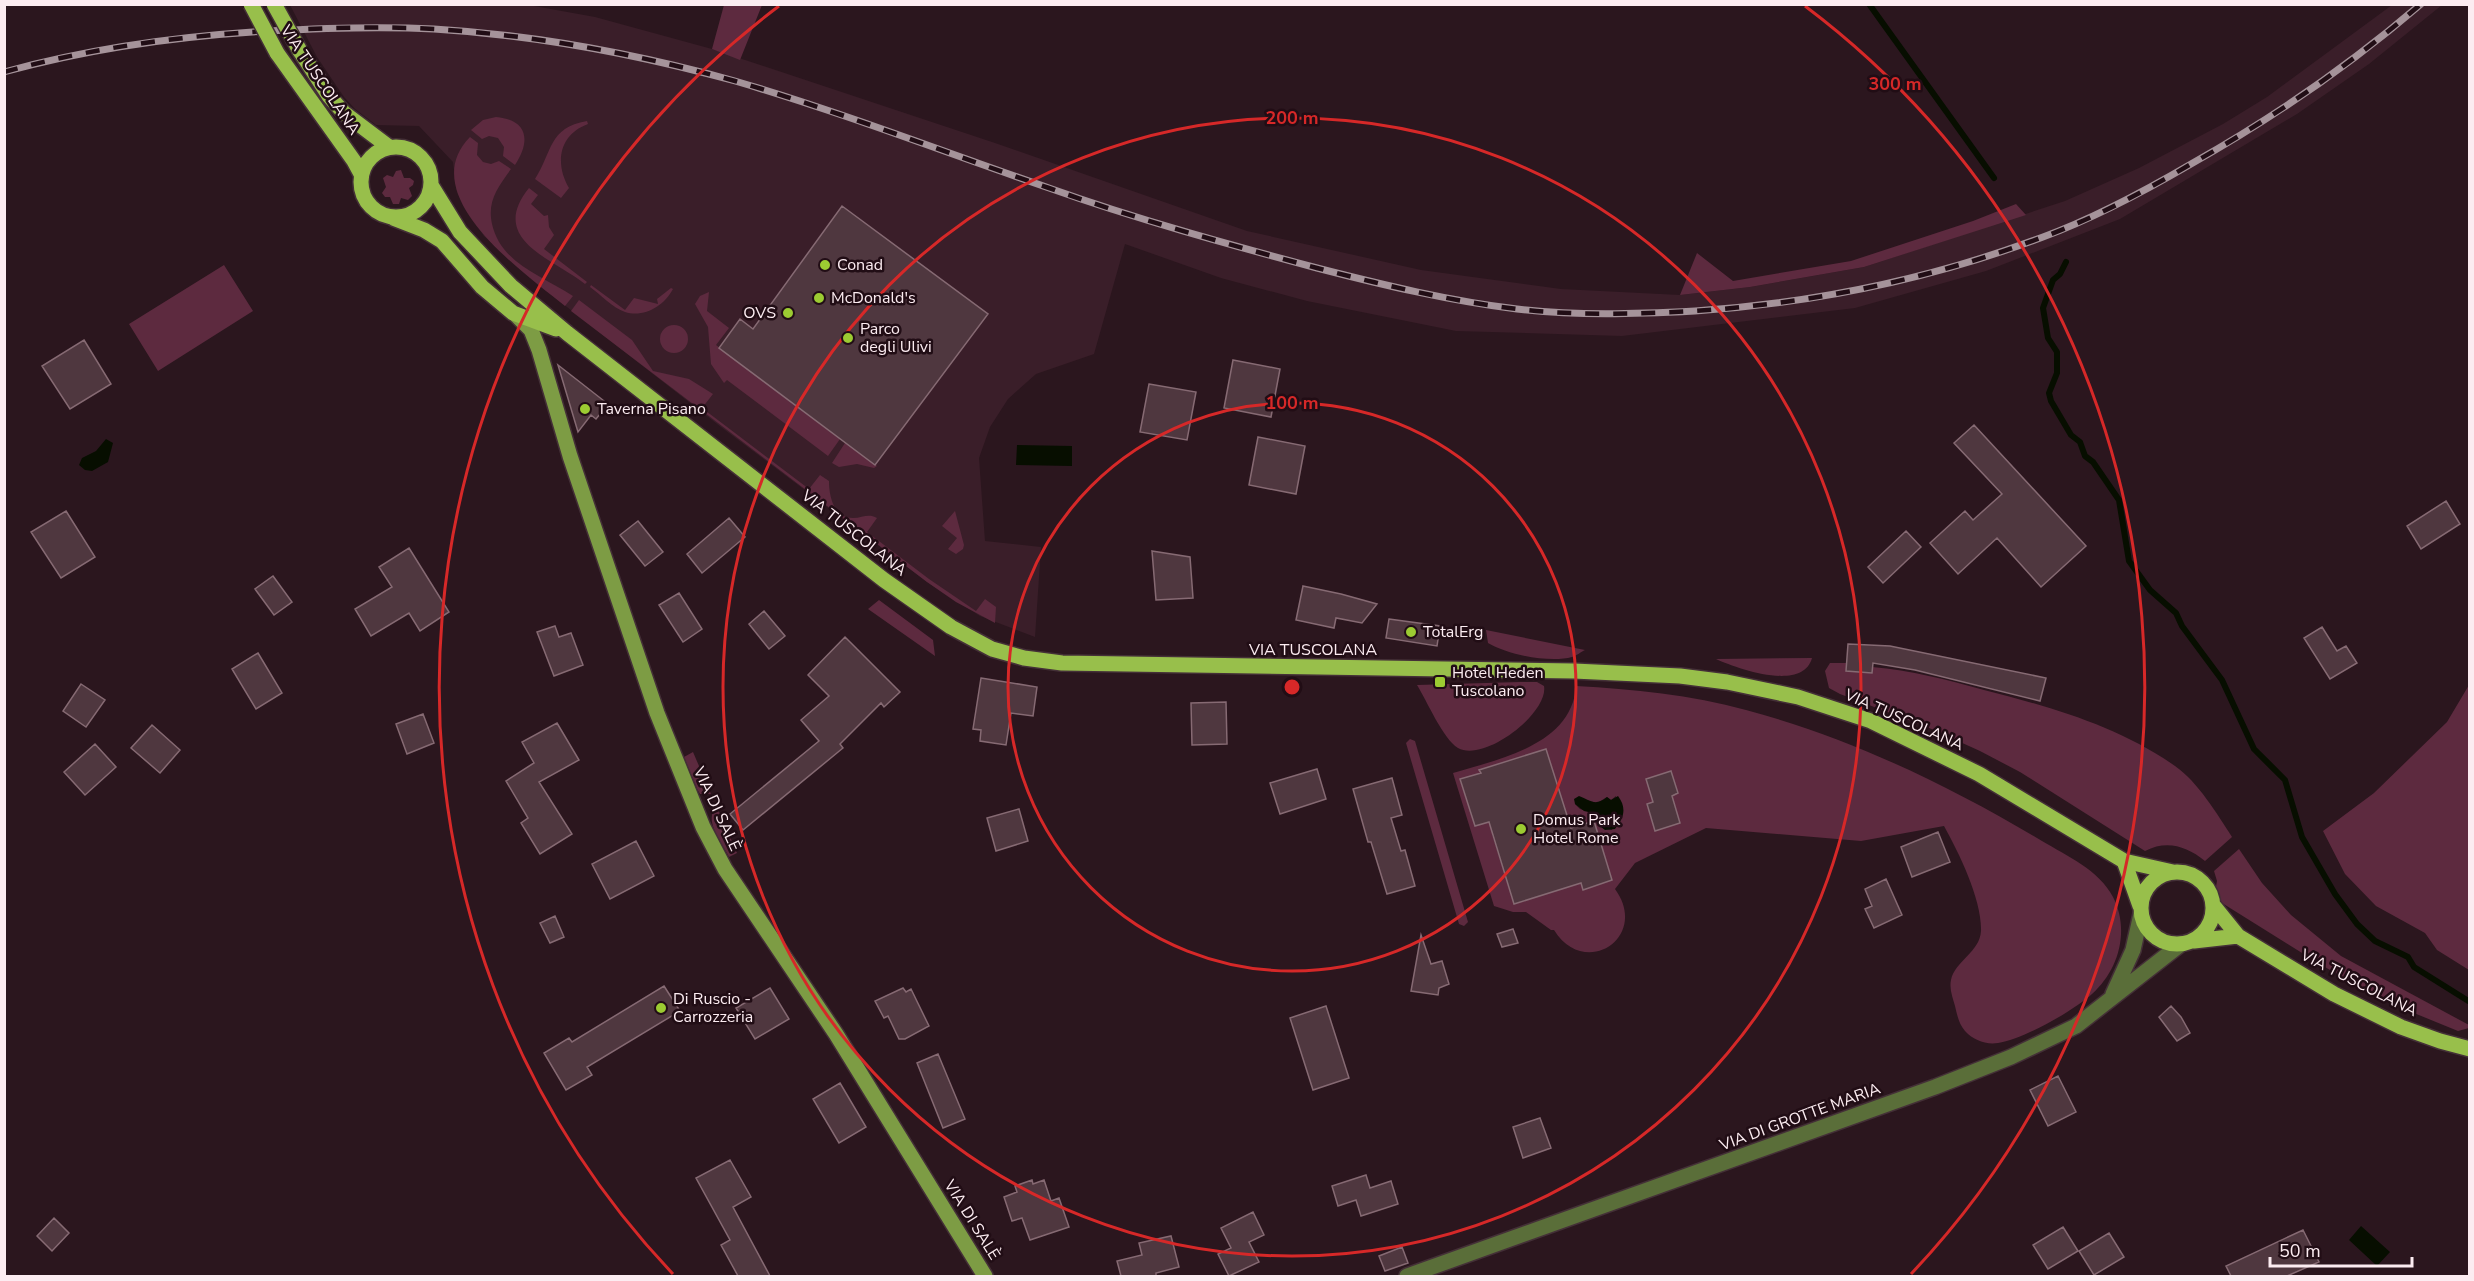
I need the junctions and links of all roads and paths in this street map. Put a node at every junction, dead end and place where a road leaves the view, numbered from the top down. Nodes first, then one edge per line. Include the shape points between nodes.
1 (251, 4) edge
2 (274, 4) edge
3 (389, 147) junction
4 (361, 174) junction
5 (431, 185) junction
6 (388, 216) junction
7 (513, 313) junction
8 (567, 333) junction
9 (2124, 861) junction
10 (2173, 872) junction
11 (2213, 905) junction
12 (2141, 910) junction
13 (2238, 936) junction
14 (2187, 943) junction
15 (2112, 997) junction
16 (2469, 1049) edge
17 (986, 1276) edge
18 (1407, 1276) edge

1 - 4 main road, VIA TUSCOLANA, bridge via 277,53
2 - 3 main road, VIA TUSCOLANA, bridge via 324,89 344,113
3 - 4 main road via 371,157
3 - 5 main road via 406,148 417,154 430,173
4 - 6 main road via 363,196 377,212
5 - 6 main road via 424,203 416,210 407,215
5 - 8 main road, VIA TUSCOLANA via 460,232 486,262
6 - 7 main road, VIA TUSCOLANA via 442,241 482,287
7 - 8 main road, VIA TUSCOLANA
7 - 17 main road, VIA DI SALÈ via 531,330 539,350 570,456 657,713 703,826 725,869 836,1034
8 - 9 main road, VIA TUSCOLANA via 884,580 951,627 1001,652 1062,663 1574,671 1736,683 1837,709 1918,743 2000,785
9 - 10 main road, VIA TUSCOLANA
9 - 12 main road
10 - 11 main road via 2188,873 2200,880
10 - 12 main road via 2154,880 2145,892
11 - 13 main road, VIA TUSCOLANA
11 - 14 main road via 2212,920 2204,932
12 - 14 main road via 2146,927 2156,938 2170,944
12 - 15 street via 2133,950
13 - 14 main road
13 - 16 main road, VIA TUSCOLANA via 2334,994 2401,1027
14 - 15 street, VIA DI GROTTE MARIA
15 - 18 street, VIA DI GROTTE MARIA via 2070,1029 1959,1078

